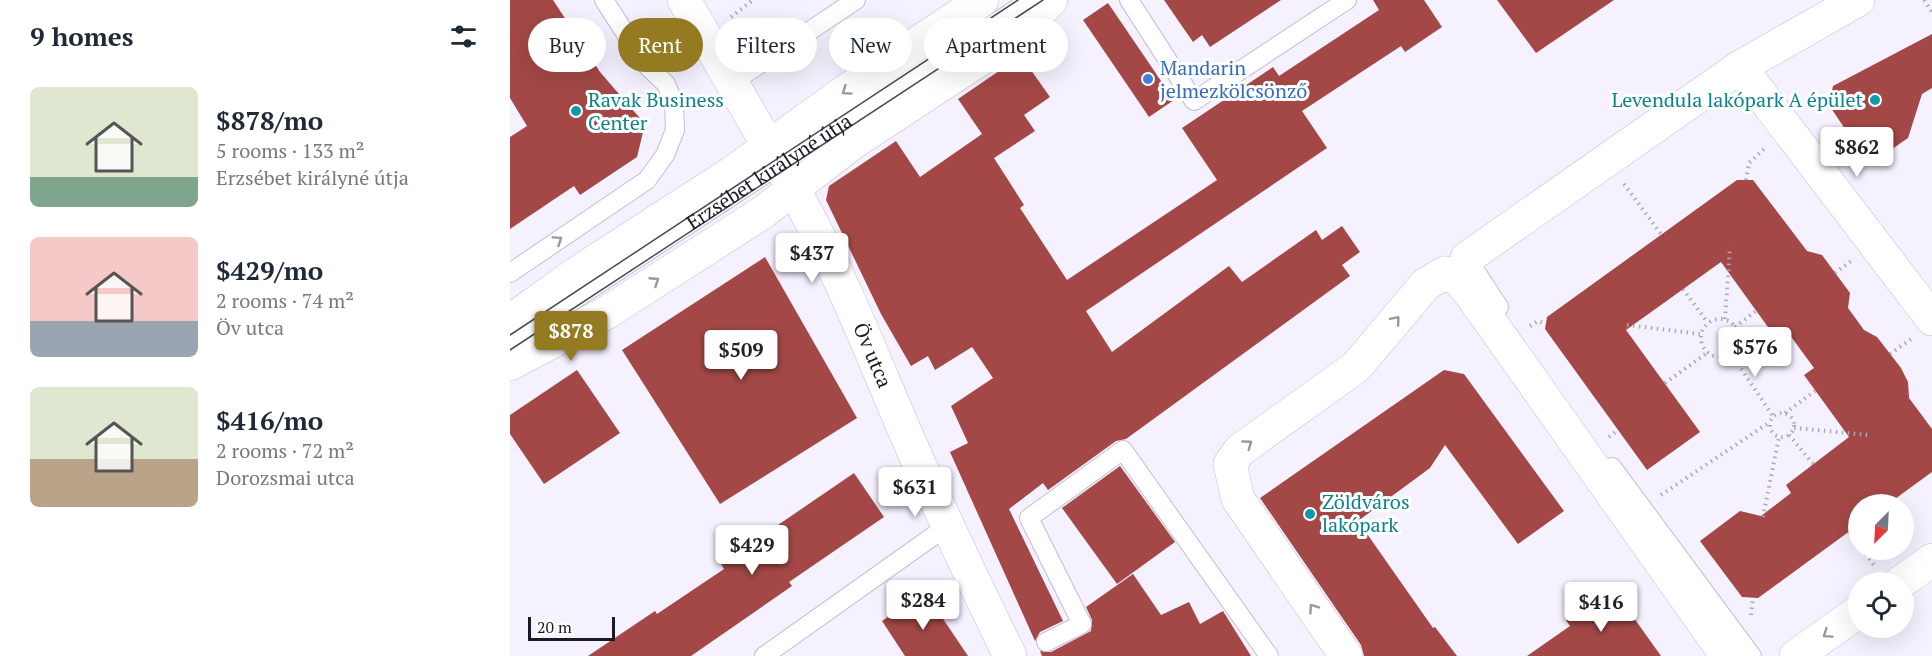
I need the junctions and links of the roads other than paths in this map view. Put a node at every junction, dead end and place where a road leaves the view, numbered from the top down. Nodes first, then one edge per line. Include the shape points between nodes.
1 (604, 0) edge
2 (684, 0) edge
3 (856, 0) edge
4 (982, 0) edge
5 (1030, 0) edge
6 (1052, 0) edge
7 (1129, 0) edge
8 (1347, 0) edge
9 (1858, 0) edge
10 (1740, 66) junction
11 (733, 82) junction
12 (781, 167) junction
13 (1467, 258) joint
14 (510, 273) edge
15 (1932, 319) edge
16 (510, 321) edge
17 (510, 342) edge
18 (510, 363) edge
19 (946, 527) junction
20 (1932, 560) edge
21 (1914, 573) edge
22 (1848, 619) edge
23 (1046, 642) dead end
24 (764, 656) edge
25 (1010, 656) edge
26 (1269, 656) edge
27 (1346, 656) edge
28 (1727, 656) edge
29 (1752, 656) edge
30 (1796, 656) edge

14 -> 1 lane via 646,180 665,155 675,130 674,104 666,84 645,64
2 - 11 street, Öv utca
3 - 11 lane
4 -> 12 street, Erzsébet királyné útja
5 - 12 lane, Erzsébet királyné útja
6 - 12 street, Erzsébet királyné útja via 1014,37 854,142
7 - 8 lane via 1194,101
9 - 10 street
10 - 13 street
10 - 15 street
11 - 12 street, Öv utca
12 - 16 street, Erzsébet királyné útja via 577,273
12 - 17 lane, Erzsébet királyné útja
18 -> 12 street, Erzsébet királyné útja via 606,313
12 - 19 street, Öv utca via 813,224
13 - 29 lane via 1517,334
19 - 24 lane
19 - 25 street, Öv utca
20 - 21 street
22 -> 30 street
23 - 26 lane via 1082,624 1029,518 1123,450
27 -> 28 street via 1238,499 1230,464 1240,450 1356,367 1426,284 1445,273 1459,280 1472,296

